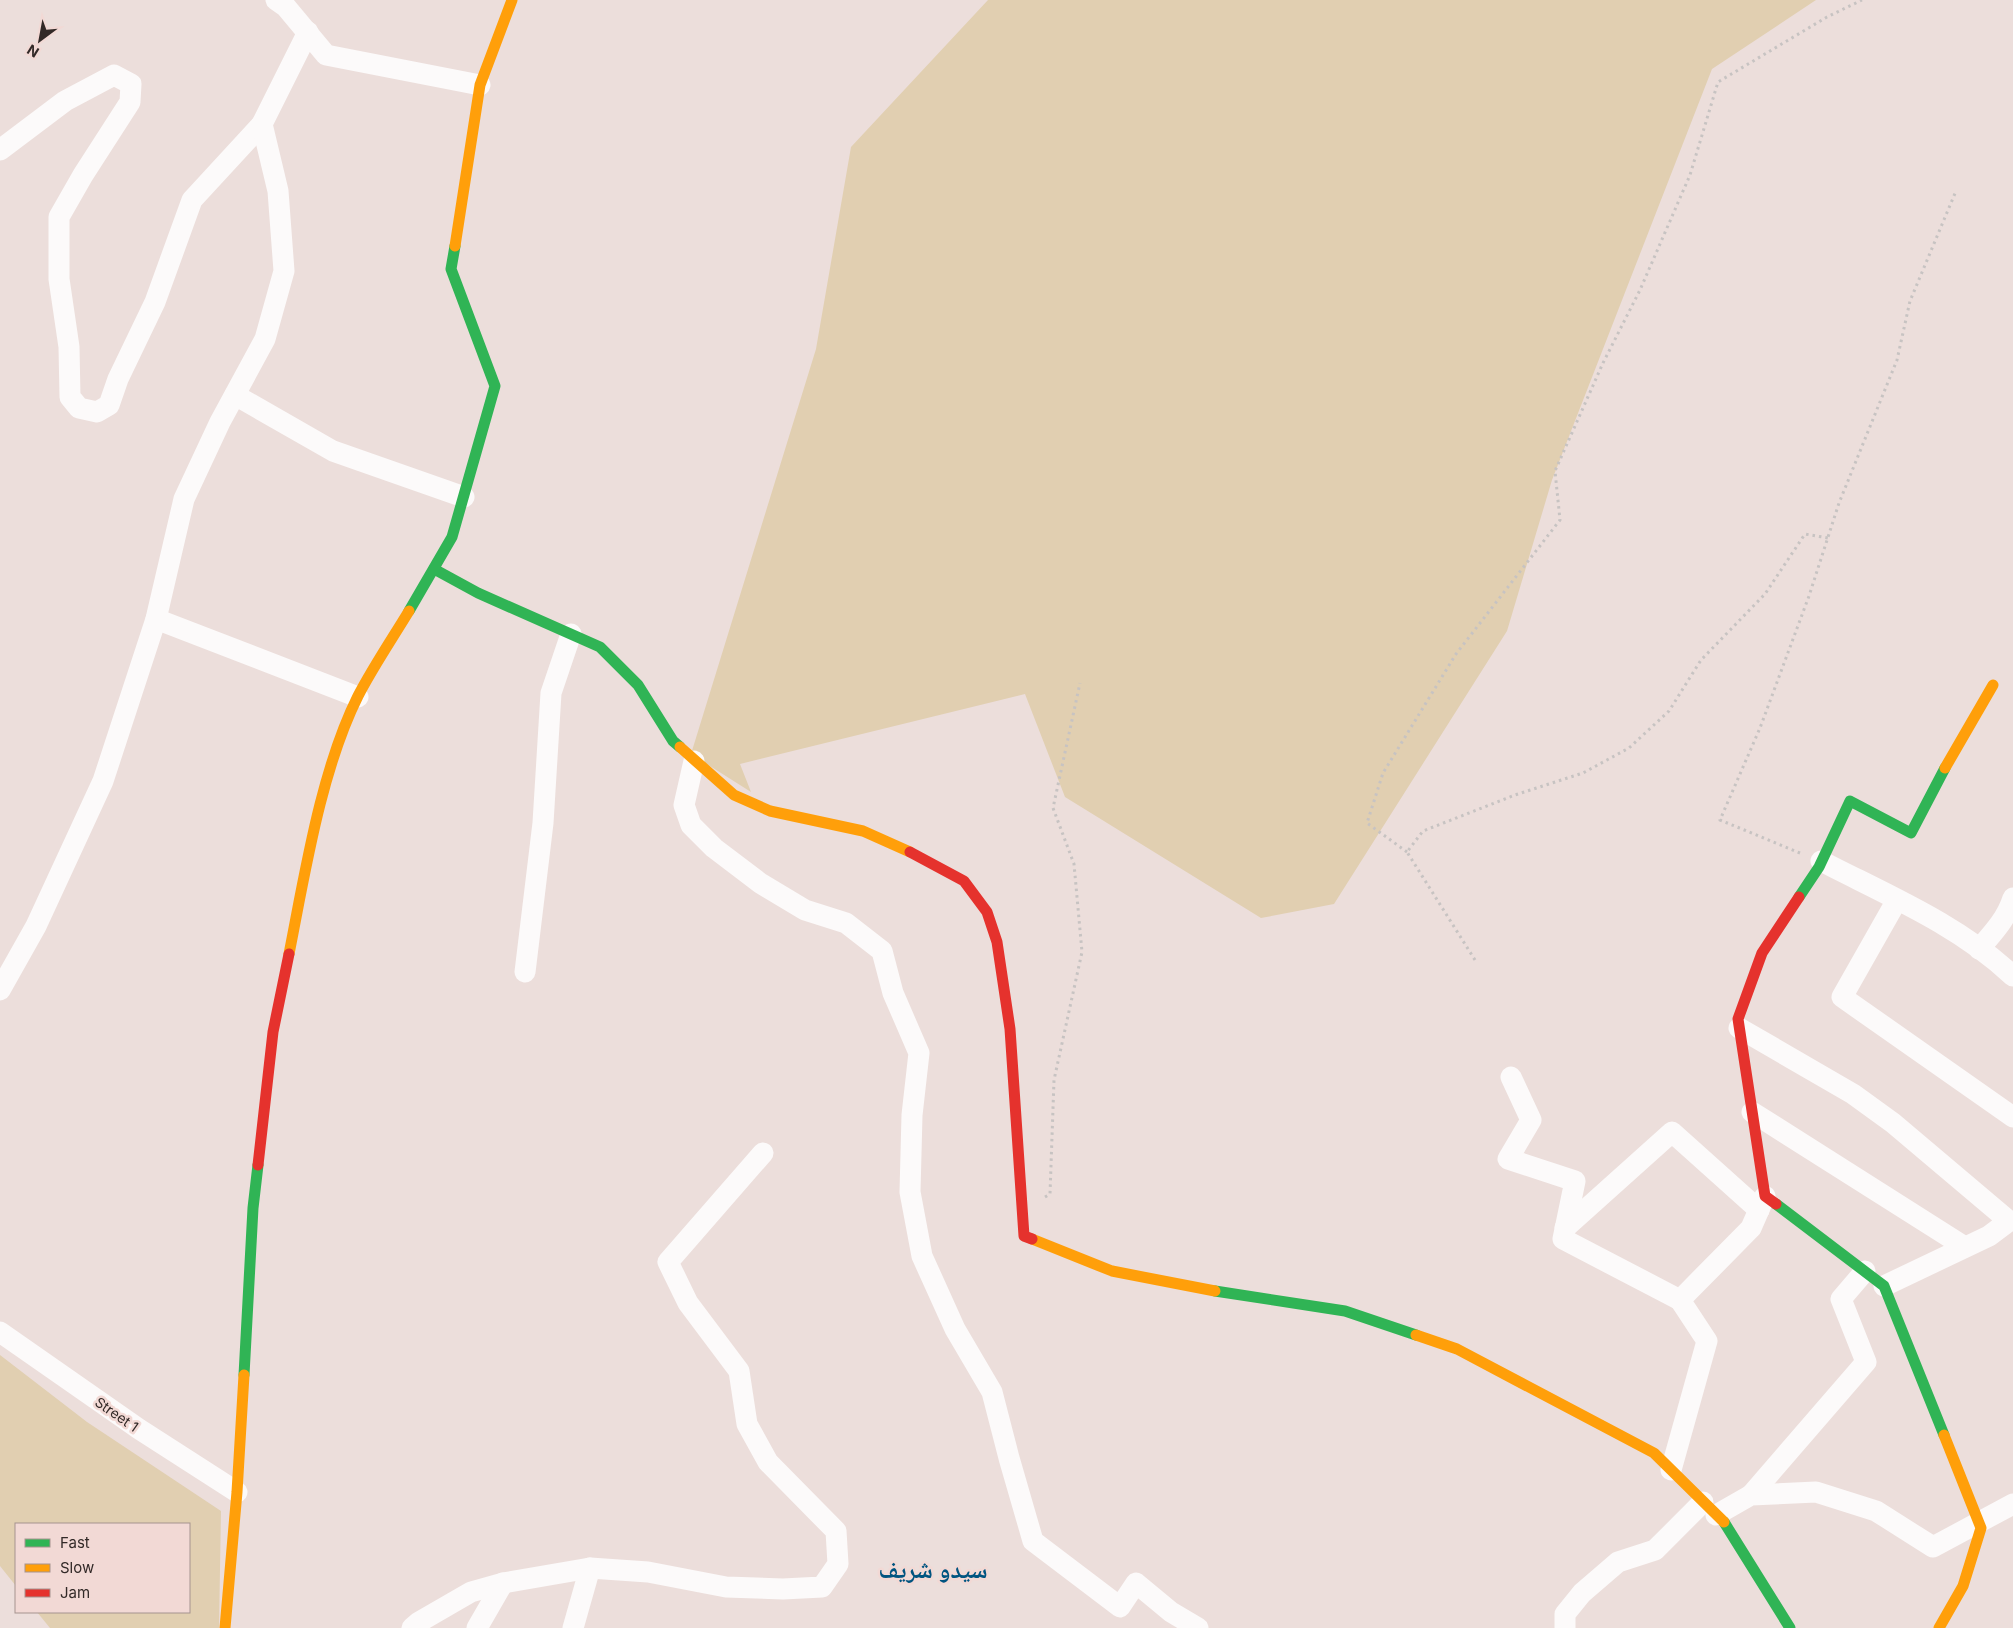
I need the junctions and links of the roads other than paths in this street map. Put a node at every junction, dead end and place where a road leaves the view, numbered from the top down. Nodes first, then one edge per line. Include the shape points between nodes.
1 (512, 0) edge
2 (284, 2) edge
3 (308, 32) junction
4 (480, 85) junction
5 (262, 124) junction
6 (0, 150) edge
7 (235, 395) junction
8 (464, 497) junction
9 (434, 569) junction
10 (156, 619) junction
11 (571, 634) junction
12 (1993, 685) dead end
13 (358, 697) junction
14 (694, 761) junction
15 (1821, 861) junction
16 (2013, 898) edge
17 (1897, 900) junction
18 (1979, 949) junction
19 (525, 972) dead end
20 (2013, 976) edge
21 (0, 990) edge
22 (1739, 1028) junction
23 (1511, 1077) dead end
24 (1752, 1112) junction
25 (2013, 1117) edge
26 (763, 1153) dead end
27 (1762, 1203) junction
28 (1566, 1228) junction
29 (1965, 1247) junction
30 (1865, 1271) junction
31 (1884, 1286) junction
32 (1680, 1300) junction
33 (0, 1332) edge
34 (1671, 1470) junction
35 (237, 1492) junction
36 (1751, 1495) junction
37 (2013, 1504) edge
38 (1710, 1508) junction
39 (1979, 1522) junction
40 (590, 1568) junction
41 (503, 1583) junction
42 (231, 1625) edge
43 (412, 1628) edge
44 (477, 1628) edge
45 (573, 1628) edge
46 (1198, 1628) edge
47 (1565, 1628) edge
48 (1790, 1628) edge
49 (1939, 1628) edge

1 - 4 street
2 - 3 street
3 - 4 street via 326,55
3 - 5 street
4 - 8 street via 451,269 495,386
5 - 6 street via 192,200 155,302 109,405 97,412 79,408 70,397 69,347 59,279 59,217 130,102 131,84 114,75 65,101
5 - 7 street via 278,190 284,271 265,339
7 - 8 street via 333,451
7 - 10 street via 184,499
8 - 9 street via 452,537
9 - 11 street
9 - 13 street
10 - 13 street
10 - 21 street via 103,781 36,926
11 - 14 street via 600,647 638,685 674,741
11 - 19 street via 551,693 543,823
12 - 15 street via 1935,785 1912,833 1850,801
13 - 35 street via 333,759 306,867 272,1032 253,1208
14 - 34 street via 734,795 770,811 863,831 914,854 964,881 987,912 997,942 1010,1029 1024,1236 1112,1272 1345,1311 1458,1349 1654,1453
14 - 46 street via 684,805 691,825 714,848 760,883 805,910 846,923 882,951 893,993 919,1054 912,1115 910,1192 922,1256 954,1329 992,1392 1033,1542 1120,1607 1136,1583 1171,1612
15 - 17 street
15 - 22 street via 1762,953 1738,1019
16 - 18 street via 2009,910
17 - 18 street
17 - 25 street via 1842,997
18 - 20 street
22 - 24 street
22 - 29 street via 1853,1094 2009,1221 1989,1236
23 - 28 street via 1531,1120 1508,1159 1575,1181
24 - 27 street
24 - 29 street
26 - 40 street via 668,1262 688,1303 740,1371 747,1424 768,1462 836,1531 838,1564 822,1587 783,1589 726,1587 648,1572
27 - 28 street via 1672,1132
27 - 30 street
27 - 32 street via 1751,1228
28 - 32 street via 1563,1239
29 - 31 street
30 - 31 street
30 - 36 street via 1840,1299 1866,1362
31 - 39 street
32 - 34 street via 1707,1341
33 - 35 street, Street 1 via 139,1429
34 - 38 street
35 - 42 street
36 - 38 street
36 - 39 street via 1816,1492 1876,1511 1933,1547
37 - 39 street
38 - 47 street via 1656,1550 1618,1562 1582,1593 1565,1614
38 - 48 street via 1724,1522
39 - 49 street via 1982,1528 1963,1586
40 - 41 street
40 - 45 street
41 - 43 street via 471,1592
41 - 44 street

